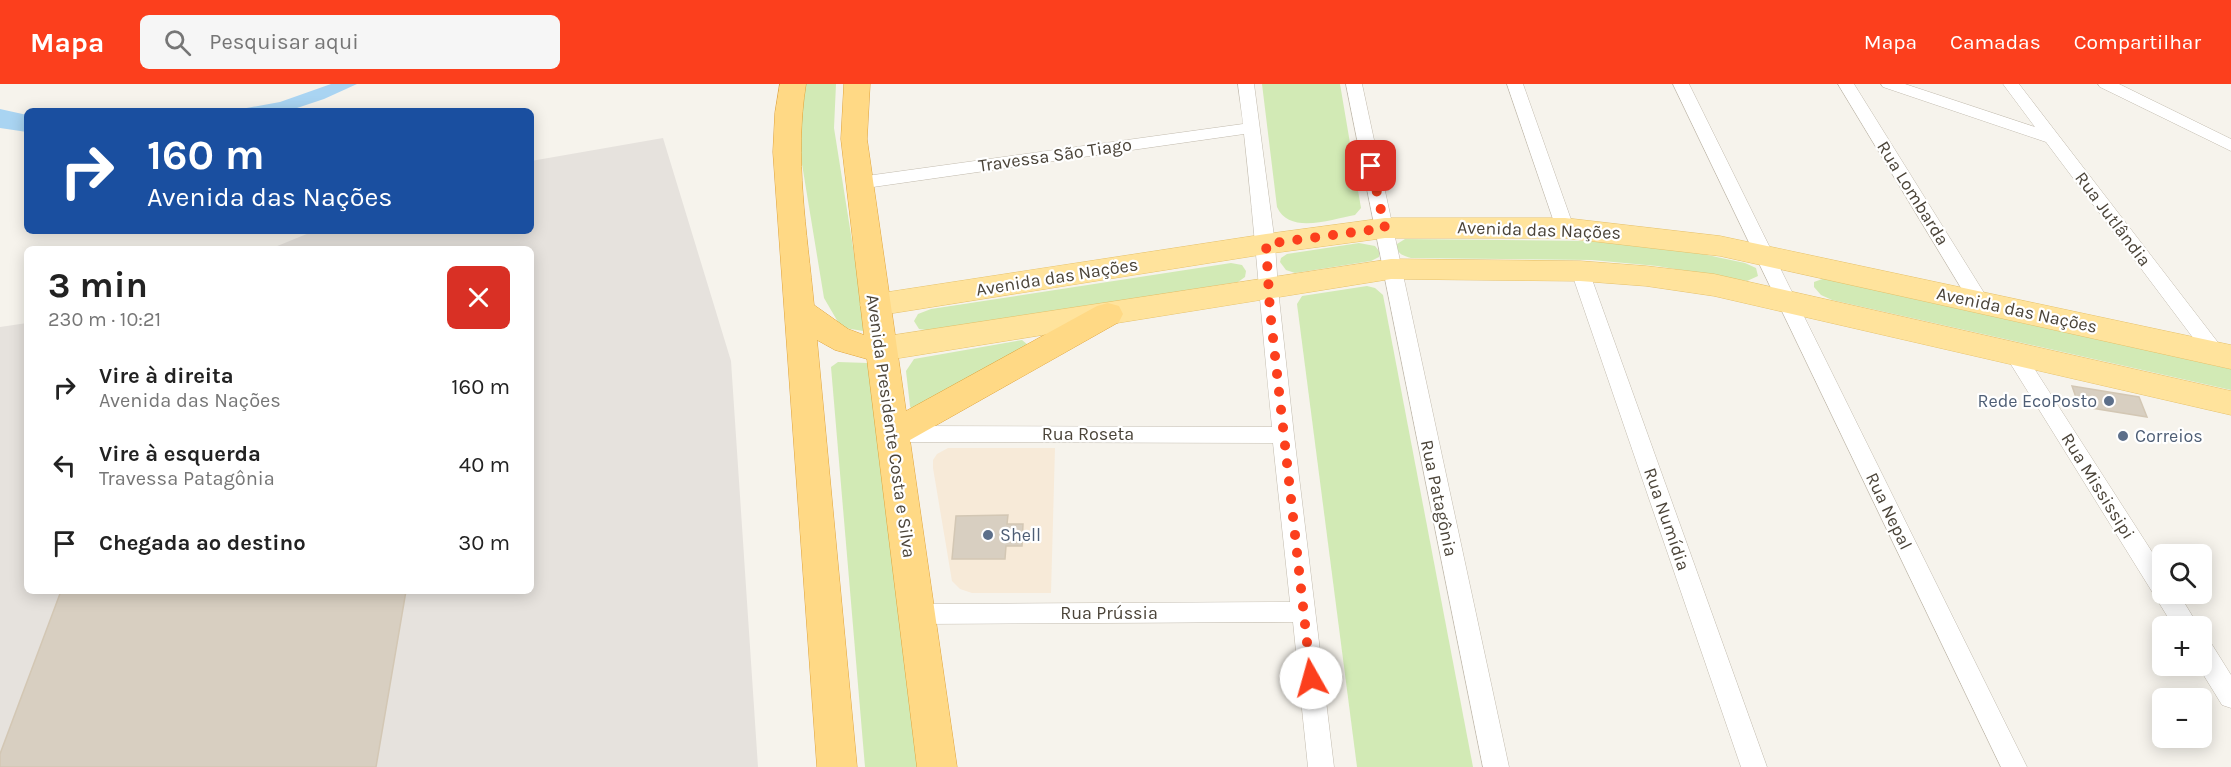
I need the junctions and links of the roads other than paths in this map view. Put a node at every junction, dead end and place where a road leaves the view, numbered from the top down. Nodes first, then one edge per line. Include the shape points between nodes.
1 (858, 84) edge
2 (1246, 84) edge
3 (1354, 84) edge
4 (1515, 84) edge
5 (1681, 84) edge
6 (1846, 84) edge
7 (1889, 84) edge
8 (2011, 84) edge
9 (2106, 84) edge
10 (791, 86) edge
11 (1251, 128) junction
12 (2211, 135) junction
13 (2052, 138) junction
14 (2231, 141) edge
15 (2231, 146) edge
16 (859, 183) junction
17 (1385, 228) junction
18 (1565, 228) junction
19 (1266, 244) junction
20 (1764, 255) junction
21 (1391, 269) junction
22 (1580, 271) junction
23 (1268, 289) junction
24 (1979, 301) junction
25 (1787, 302) junction
26 (876, 305) junction
27 (800, 310) junction
28 (1108, 314) junction
29 (881, 349) junction
30 (2014, 353) junction
31 (2224, 356) edge
32 (2231, 403) edge
33 (892, 434) junction
34 (1283, 435) junction
35 (2152, 572) edge
36 (1303, 612) junction
37 (916, 614) junction
38 (2212, 667) edge
39 (2231, 697) edge
40 (837, 767) edge
41 (937, 767) edge
42 (1321, 767) edge
43 (1496, 767) edge
44 (1754, 767) edge
45 (2014, 767) edge

1 - 16 highway, Avenida Presidente Costa e Silva via 854,139
2 - 11 street
3 - 17 street, Rua Patagônia
4 - 18 street
5 - 20 street, Rua Nepal
6 - 24 street, Rua Lombarda
7 - 13 street
8 - 13 street, Rua Jutlândia
9 - 12 street
10 - 27 highway via 785,137
11 - 16 street, Travessa São Tiago
11 - 19 street
12 - 14 street
12 - 15 street
13 - 31 street, Rua Jutlândia
16 - 26 highway, Avenida Presidente Costa e Silva
17 - 18 main road, Avenida das Nações
17 - 19 main road, Avenida das Nações
17 - 21 street, Rua Patagônia
18 - 20 main road, Avenida das Nações via 1666,238
19 - 23 street
19 - 26 main road, Avenida das Nações
20 - 24 main road, Avenida das Nações
20 - 25 street, Rua Nepal
21 - 22 main road
21 - 23 main road
21 - 43 street, Rua Patagônia
22 - 25 main road via 1677,279
22 - 44 street, Rua Numídia
23 - 28 main road
23 - 34 street
24 - 31 main road, Avenida das Nações
25 - 30 main road
25 - 45 street, Rua Nepal
26 - 29 highway, Avenida Presidente Costa e Silva
27 - 29 highway via 842,342
27 - 40 highway
28 - 29 main road
28 - 33 highway
29 - 33 highway, Avenida Presidente Costa e Silva
30 - 32 main road
30 - 35 street, Rua Mississipi
33 - 34 street, Rua Roseta
33 - 37 highway, Avenida Presidente Costa e Silva
34 - 36 street
36 - 37 street, Rua Prússia
36 - 42 street
37 - 41 highway, Avenida Presidente Costa e Silva
38 - 39 street

